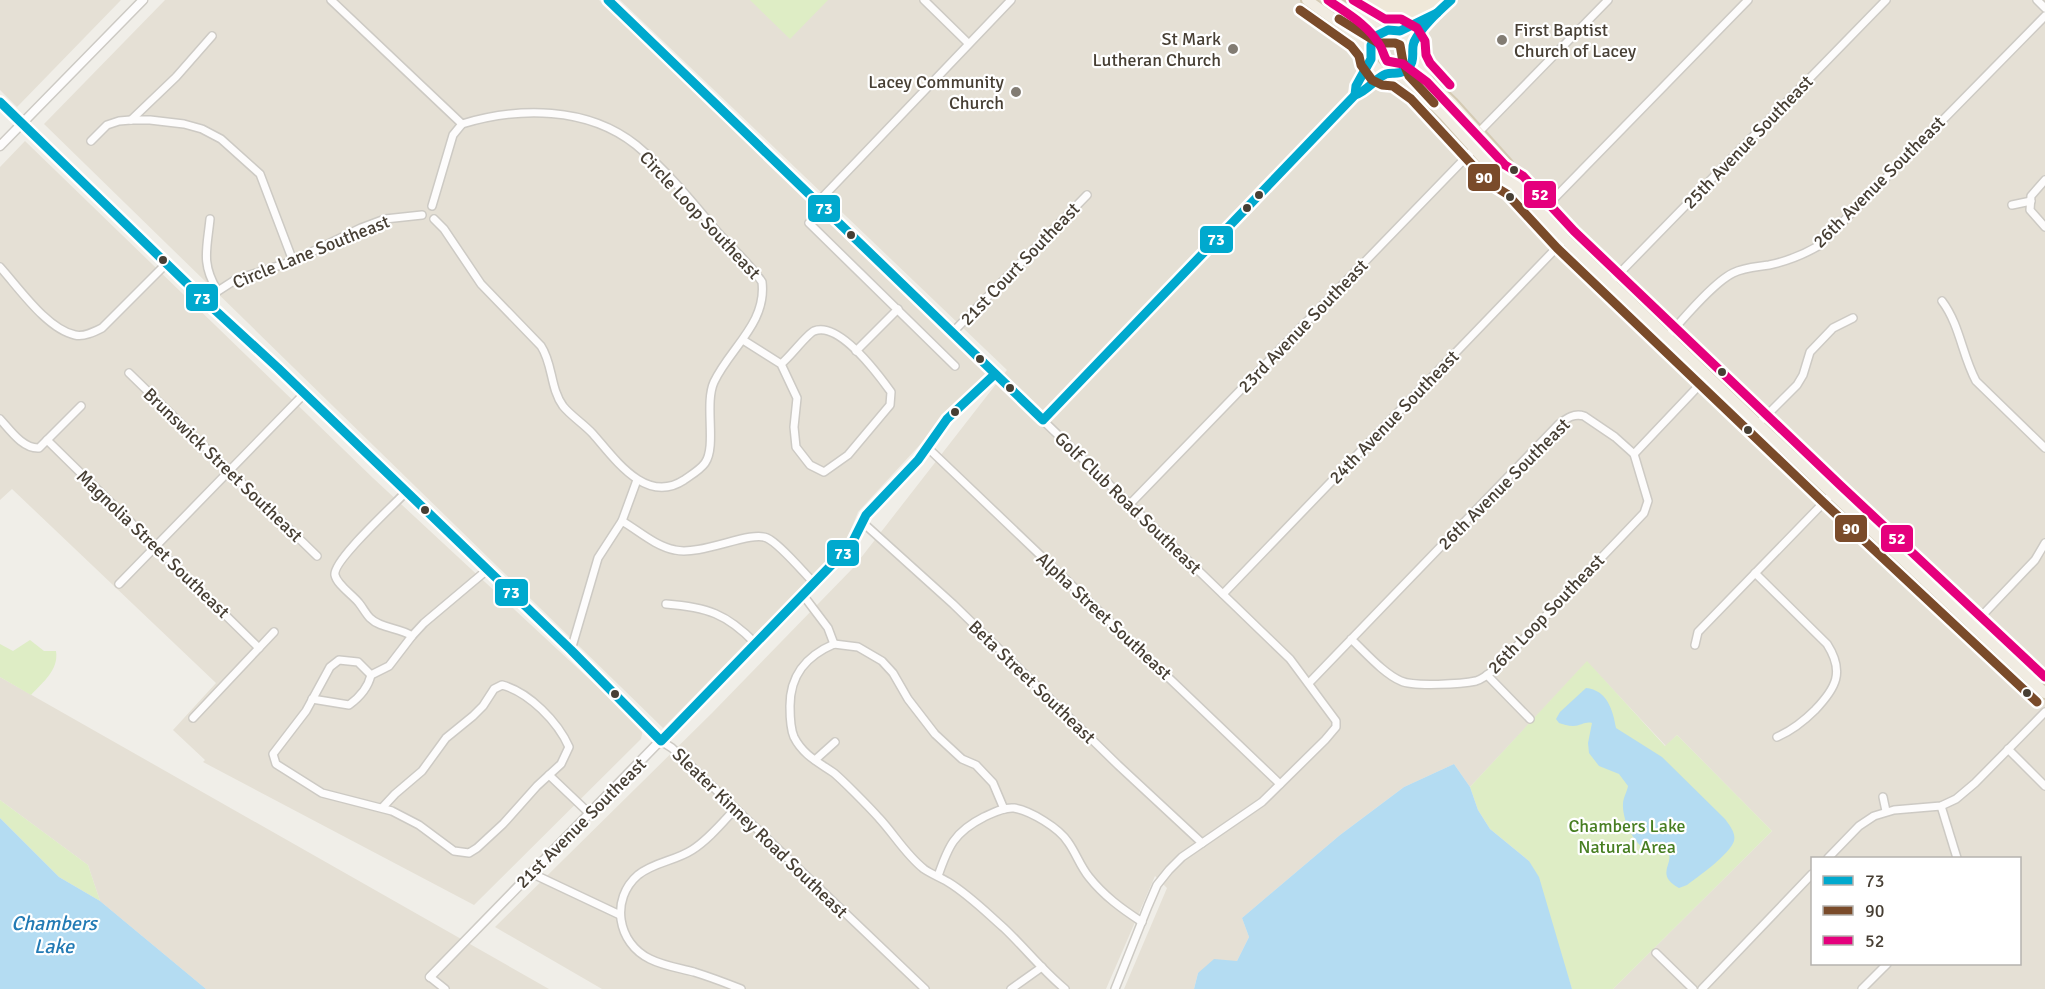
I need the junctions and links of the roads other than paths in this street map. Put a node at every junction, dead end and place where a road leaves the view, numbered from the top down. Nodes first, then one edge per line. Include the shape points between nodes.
1 (332, 0) edge
2 (608, 0) edge
3 (924, 0) edge
4 (1011, 0) edge
5 (1307, 0) edge
6 (1332, 0) edge
7 (1450, 0) edge
8 (1608, 0) edge
9 (1748, 0) edge
10 (1886, 0) edge
11 (2037, 0) edge
12 (139, 1) edge
13 (2045, 8) edge
14 (1437, 12) junction
15 (2045, 16) edge
16 (1400, 31) junction
17 (1383, 32) junction
18 (212, 36) dead end
19 (968, 43) junction
20 (1413, 44) junction
21 (1370, 55) junction
22 (1414, 59) junction
23 (1392, 74) junction
24 (1355, 95) junction
25 (0, 102) edge
26 (130, 120) junction
27 (22, 123) junction
28 (462, 124) junction
29 (1479, 132) junction
30 (92, 141) dead end
31 (0, 146) edge
32 (1475, 148) junction
33 (2045, 180) edge
34 (1515, 185) junction
35 (1087, 195) dead end
36 (2031, 201) junction
37 (818, 203) junction
38 (2012, 205) dead end
39 (432, 206) dead end
40 (1540, 213) junction
41 (422, 214) dead end
42 (210, 219) dead end
43 (434, 219) dead end
44 (809, 223) dead end
45 (2045, 227) edge
46 (1565, 239) junction
47 (292, 261) junction
48 (167, 263) junction
49 (0, 267) edge
50 (1611, 283) junction
51 (217, 290) junction
52 (204, 300) junction
53 (1942, 301) dead end
54 (898, 309) junction
55 (1853, 318) dead end
56 (952, 333) junction
57 (1667, 337) junction
58 (742, 340) junction
59 (856, 351) junction
60 (781, 364) junction
61 (955, 366) dead end
62 (129, 373) dead end
63 (995, 374) junction
64 (1708, 376) junction
65 (304, 394) junction
66 (81, 406) dead end
67 (0, 419) edge
68 (1042, 420) junction
69 (1758, 424) junction
70 (47, 440) junction
71 (2045, 447) edge
72 (928, 448) junction
73 (1634, 454) junction
74 (230, 470) junction
75 (637, 480) junction
76 (406, 492) junction
77 (1832, 494) junction
78 (1130, 504) junction
79 (622, 521) junction
80 (861, 521) junction
81 (2045, 543) edge
82 (156, 546) junction
83 (317, 556) dead end
84 (487, 570) junction
85 (1755, 573) junction
86 (814, 583) junction
87 (119, 584) dead end
88 (1223, 594) junction
89 (803, 595) junction
90 (666, 604) dead end
91 (1973, 625) junction
92 (274, 632) dead end
93 (412, 636) junction
94 (1351, 639) junction
95 (755, 643) junction
96 (834, 644) junction
97 (1695, 645) dead end
98 (258, 648) junction
99 (570, 651) junction
100 (371, 675) junction
101 (1487, 675) junction
102 (1309, 683) junction
103 (2045, 693) edge
104 (312, 699) junction
105 (2045, 712) edge
106 (193, 718) dead end
107 (1530, 720) dead end
108 (1777, 737) dead end
109 (661, 741) junction
110 (835, 742) dead end
111 (2008, 749) junction
112 (815, 760) junction
113 (549, 776) junction
114 (1280, 784) junction
115 (2045, 786) edge
116 (1883, 797) dead end
117 (1941, 806) junction
118 (382, 808) junction
119 (735, 809) junction
120 (1004, 809) junction
121 (1886, 811) junction
122 (590, 814) junction
123 (1202, 843) junction
124 (1829, 857) edge
125 (1957, 857) edge
126 (531, 873) junction
127 (1811, 875) edge
128 (938, 876) junction
129 (620, 915) junction
130 (1142, 922) junction
131 (1656, 953) dead end
132 (1885, 965) edge
133 (1042, 967) junction
134 (430, 977) joint
135 (445, 989) edge
136 (741, 989) edge
137 (925, 989) edge
138 (1011, 989) edge
139 (1065, 989) edge
140 (1115, 989) edge
141 (1693, 989) edge
142 (1702, 989) edge
143 (1862, 989) edge

1 - 28 street
2 - 37 street, Golf Club Road Southeast
3 - 19 street
4 - 19 street
5 - 21 main road via 1358,36
6 - 17 main road
7 - 14 street
8 - 29 street
9 - 40 street
10 - 50 street, 25th Avenue Southeast
11 - 13 street
12 - 27 street
14 - 16 street
14 - 20 street
15 - 57 street, 26th Avenue Southeast via 1820,245 1797,258 1732,273
16 - 17 main road
16 - 20 main road
17 - 21 main road via 1374,39
18 - 26 street
19 - 37 street
20 - 22 main road
21 - 23 main road via 1374,65
21 - 24 street
22 - 23 main road via 1410,66
22 - 29 main road via 1430,82
23 - 24 street
23 - 32 main road via 1419,90
24 - 68 street
25 - 27 street, Sleater Kinney Road Southeast
26 - 30 street via 107,125
26 - 47 street via 202,129 243,158 260,174
27 - 31 street
27 - 48 street, Sleater Kinney Road Southeast
28 - 39 street via 453,135
28 - 58 street, Circle Loop Southeast via 526,111 555,114 588,120 635,144 693,202 762,282 764,294 758,315
29 - 34 main road via 1507,164
32 - 34 main road via 1497,174
32 - 78 street, 23rd Avenue Southeast
33 - 36 street
34 - 40 main road
35 - 56 street, 21st Court Southeast
36 - 38 street
36 - 45 street via 2031,210
37 - 56 street, Golf Club Road Southeast
40 - 46 main road
41 - 47 street, Circle Lane Southeast via 385,219
42 - 51 street via 205,262
43 - 75 street via 481,285 541,346 563,406
44 - 54 street
46 - 50 main road
46 - 88 street, 24th Avenue Southeast
47 - 51 street, Circle Lane Southeast
48 - 49 street via 102,328 76,335 55,326
48 - 52 street, Sleater Kinney Road Southeast
50 - 57 main road
51 - 52 street, Circle Lane Southeast
52 - 65 street, Sleater Kinney Road Southeast
53 - 71 street via 1952,314 1976,381
54 - 59 street
54 - 61 street
55 - 69 street via 1833,328 1810,352 1797,385
56 - 63 street, Golf Club Road Southeast
57 - 64 main road
58 - 60 street
58 - 75 street, Circle Loop Southeast via 713,383 707,461 678,484 662,488
59 - 60 street via 844,339 815,330
59 - 60 street via 891,392 890,405 848,455 824,472 810,465 796,447 797,398
62 - 74 street, Brunswick Street Southeast
63 - 68 street, Golf Club Road Southeast
63 - 72 street, 21st Avenue Southeast via 947,419
64 - 69 main road
64 - 73 street
65 - 74 street
65 - 76 street, Sleater Kinney Road Southeast
66 - 70 street
67 - 70 street via 26,446 39,448
68 - 78 street, Golf Club Road Southeast
69 - 77 main road
70 - 82 street, Magnolia Street Southeast
72 - 80 street, 21st Avenue Southeast
72 - 114 street, Alpha Street Southeast
73 - 94 street, 26th Avenue Southeast via 1584,416 1566,419
73 - 101 street, 26th Loop Southeast via 1648,501 1644,513
74 - 82 street
74 - 83 street, Brunswick Street Southeast
75 - 79 street
76 - 84 street, Sleater Kinney Road Southeast
76 - 93 street via 335,567 336,579 370,618
77 - 85 street
77 - 91 main road
78 - 88 street, Golf Club Road Southeast
79 - 86 street via 675,550 692,551 764,536
79 - 99 street via 598,558
80 - 86 street, 21st Avenue Southeast via 853,541
80 - 123 street, Beta Street Southeast
81 - 91 street via 2035,560
82 - 87 street
82 - 98 street, Magnolia Street Southeast
84 - 93 street
84 - 99 street, Sleater Kinney Road Southeast
85 - 97 street via 1698,632
85 - 108 street via 1827,644 1834,658 1836,675 1831,693 1799,726
86 - 89 street, 21st Avenue Southeast
88 - 102 street, Golf Club Road Southeast via 1290,659
89 - 95 street, 21st Avenue Southeast
89 - 96 street via 828,628
90 - 95 street via 719,614
91 - 103 main road
92 - 98 street
93 - 100 street via 389,666
94 - 101 street, 26th Loop Southeast via 1402,682 1420,685 1477,681
94 - 102 street, 26th Avenue Southeast
95 - 109 street, 21st Avenue Southeast
96 - 112 street via 800,668 790,697 793,735 803,752
96 - 120 street via 858,647 882,661 935,734 993,783
98 - 106 street
99 - 109 street, Sleater Kinney Road Southeast
100 - 104 street via 359,697 349,705
100 - 104 street via 358,662 339,660 330,667
101 - 107 street
102 - 114 street, Golf Club Road Southeast via 1336,720 1336,727
104 - 118 street via 273,754 276,764 322,793
105 - 111 street
109 - 119 street, Sleater Kinney Road Southeast
109 - 122 street, 21st Avenue Southeast
110 - 112 street
111 - 115 street
111 - 117 street via 1975,783
112 - 128 street via 853,791 924,869
113 - 118 street via 503,825 468,853 454,851 419,825
113 - 118 street via 561,764 569,747 562,732 530,700 502,685 494,688 483,706 446,738 422,771
113 - 122 street
114 - 123 street via 1247,814
116 - 121 street
117 - 121 street
117 - 125 street
119 - 129 street via 693,850 638,875 629,885
119 - 137 street, Sleater Kinney Road Southeast
120 - 128 street via 961,831 952,841
120 - 130 street via 1014,808 1058,830 1090,878 1118,907
121 - 124 street via 1859,826
122 - 126 street, 21st Avenue Southeast
123 - 130 street via 1182,857 1157,885
126 - 129 street
126 - 134 street, 21st Avenue Southeast
127 - 142 street
128 - 133 street via 993,919
129 - 136 street via 626,935 648,958
130 - 140 street
131 - 141 street
132 - 143 street
133 - 138 street
133 - 139 street
134 - 135 street

